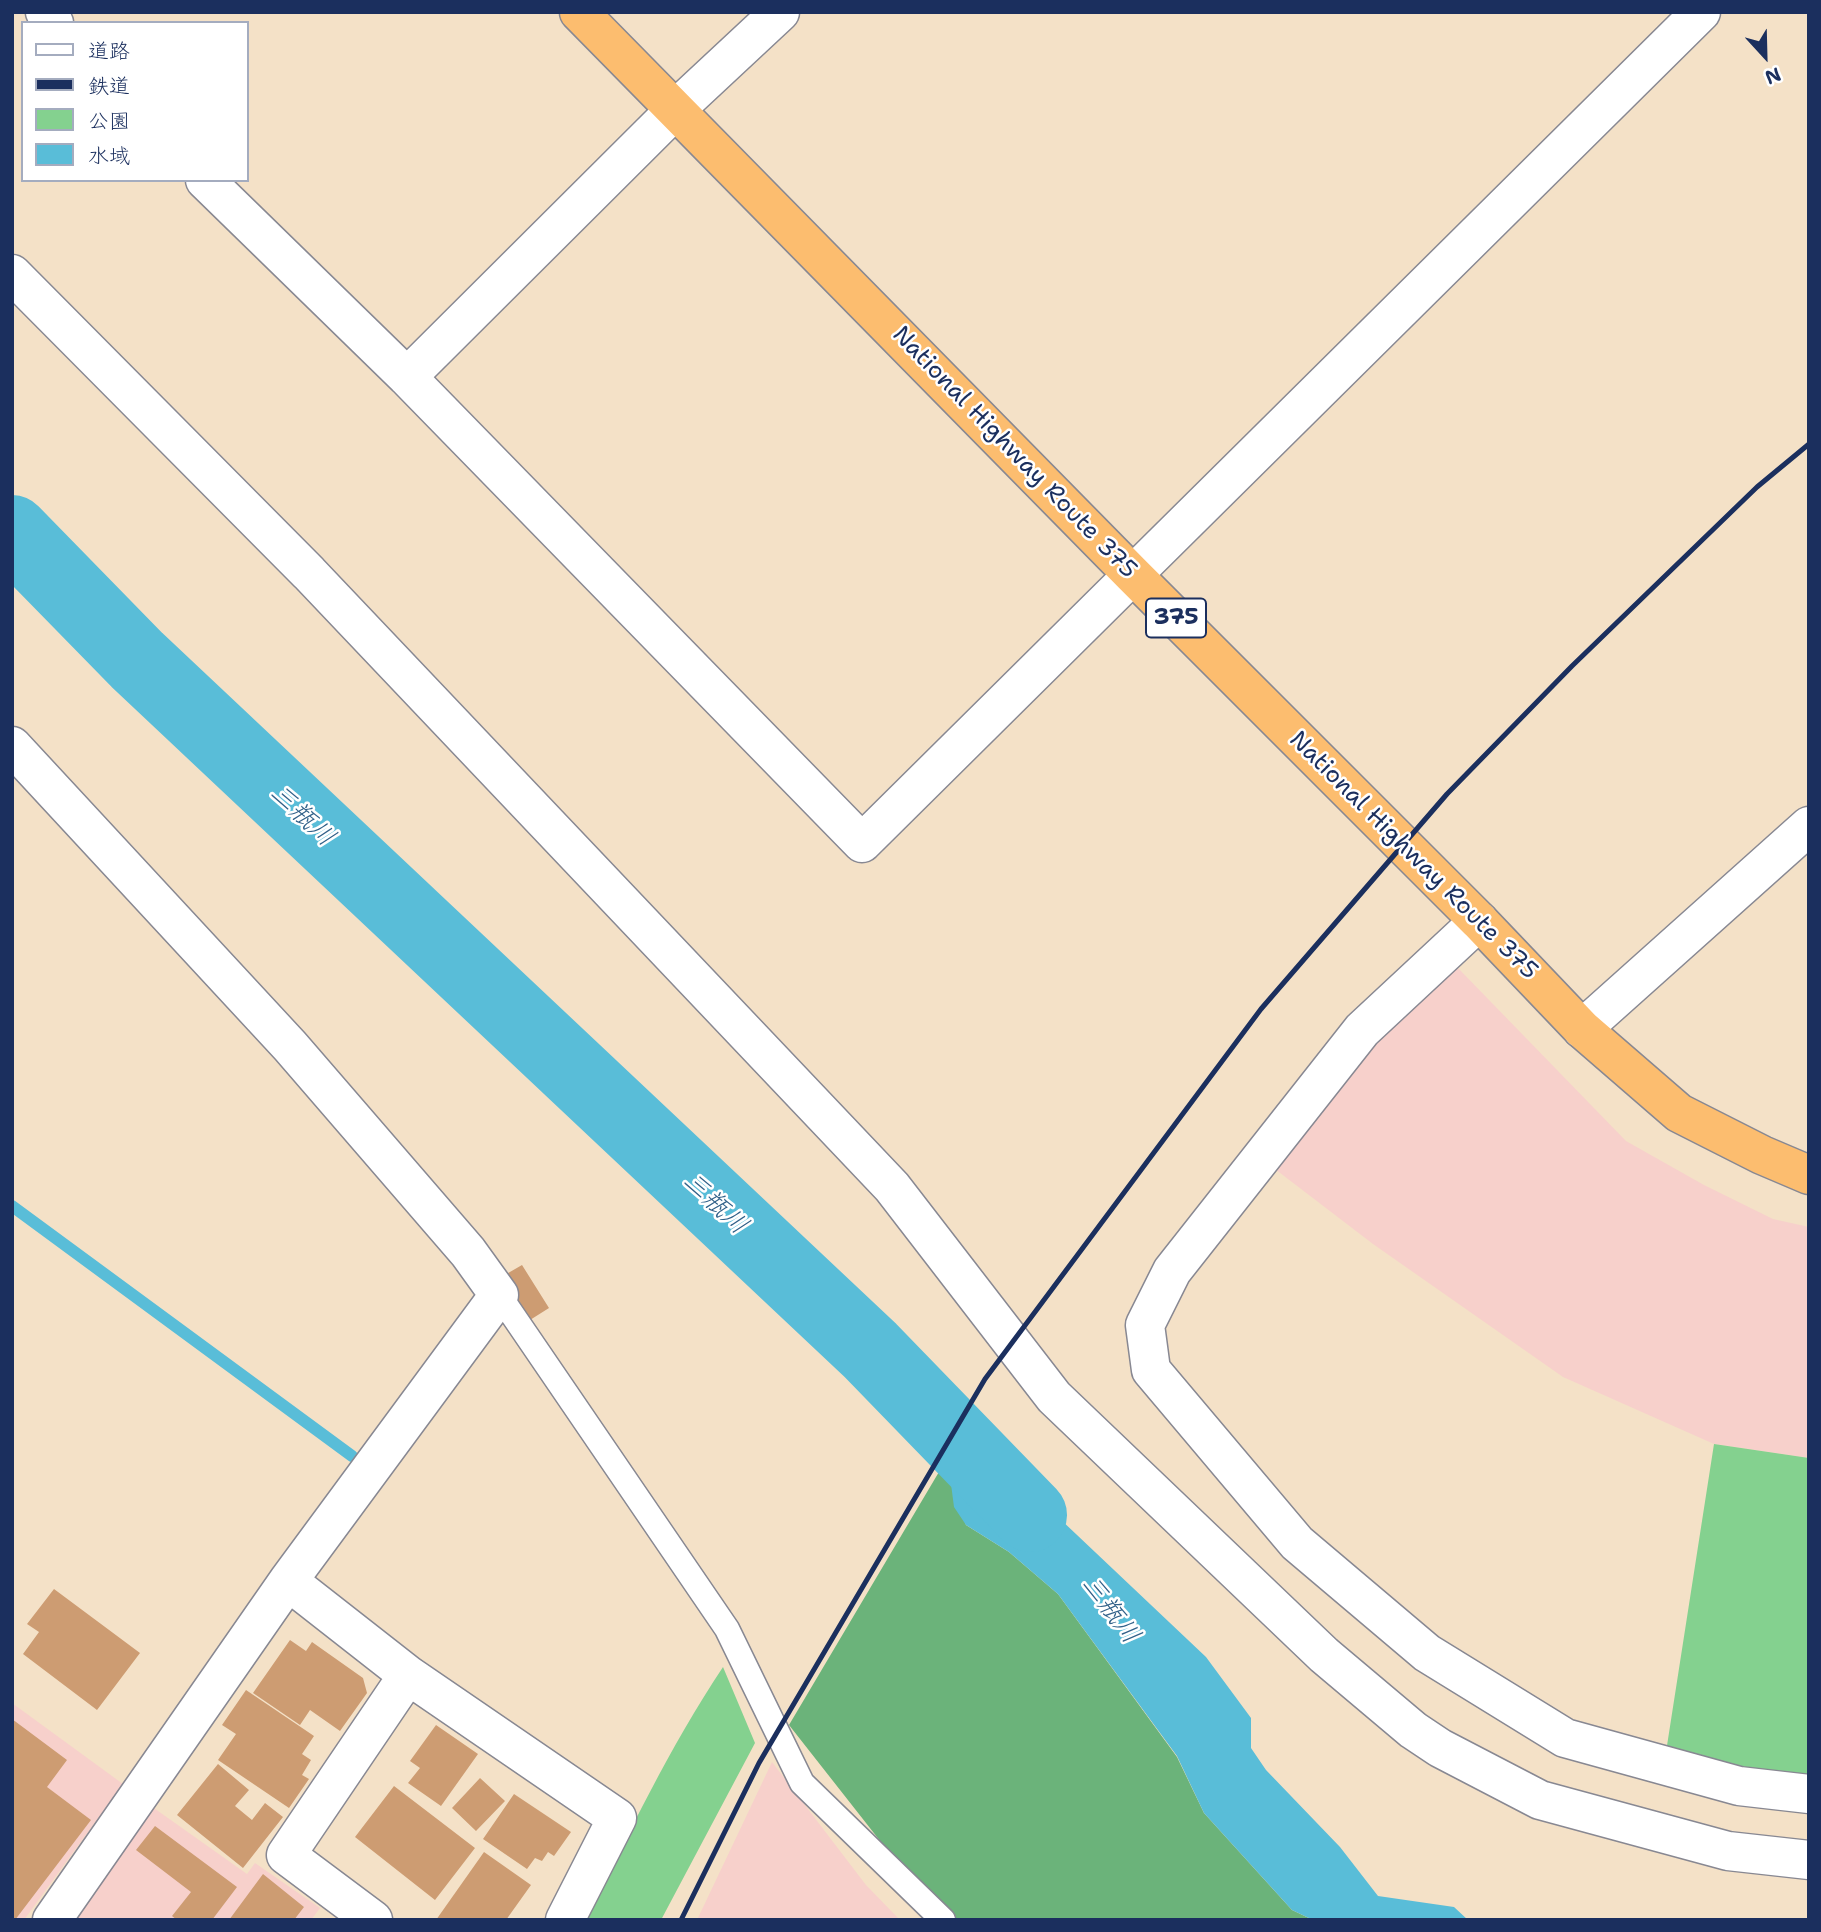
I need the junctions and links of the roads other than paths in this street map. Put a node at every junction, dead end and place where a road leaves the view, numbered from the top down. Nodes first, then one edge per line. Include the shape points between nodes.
1 (579, 12) edge
2 (780, 12) edge
3 (1701, 12) edge
4 (676, 109) junction
5 (207, 182) edge
6 (12, 274) edge
7 (407, 377) junction
8 (1132, 574) junction
9 (18, 764) edge
10 (1809, 827) edge
11 (1479, 921) junction
12 (1581, 1029) junction
13 (1809, 1175) edge
14 (499, 1295) junction
15 (288, 1581) junction
16 (408, 1675) junction
17 (1809, 1794) edge
18 (1809, 1860) edge
19 (52, 1920) edge
20 (373, 1920) edge
21 (565, 1920) edge
22 (943, 1920) edge

1 - 4 highway, National Highway Route 375 / 375
2 - 4 street
3 - 8 street
4 - 7 street
4 - 8 highway, National Highway Route 375 / 375
5 - 7 street
6 - 18 street via 309,573 892,1187 1054,1397 1324,1655 1412,1730 1540,1800 1728,1851
7 - 8 street via 862,843
8 - 11 highway, National Highway Route 375 / 375
9 - 14 street via 290,1046 468,1252
10 - 12 street
11 - 12 highway, National Highway Route 375 / 375
11 - 17 street via 1362,1030 1172,1271 1145,1325 1151,1370 1297,1543 1427,1653 1565,1738 1739,1786
12 - 13 highway, National Highway Route 375 / 375 via 1679,1113
14 - 15 street
14 - 22 lane via 727,1629 802,1783
15 - 16 street
15 - 19 street
16 - 20 street via 286,1855
16 - 21 street via 617,1818

